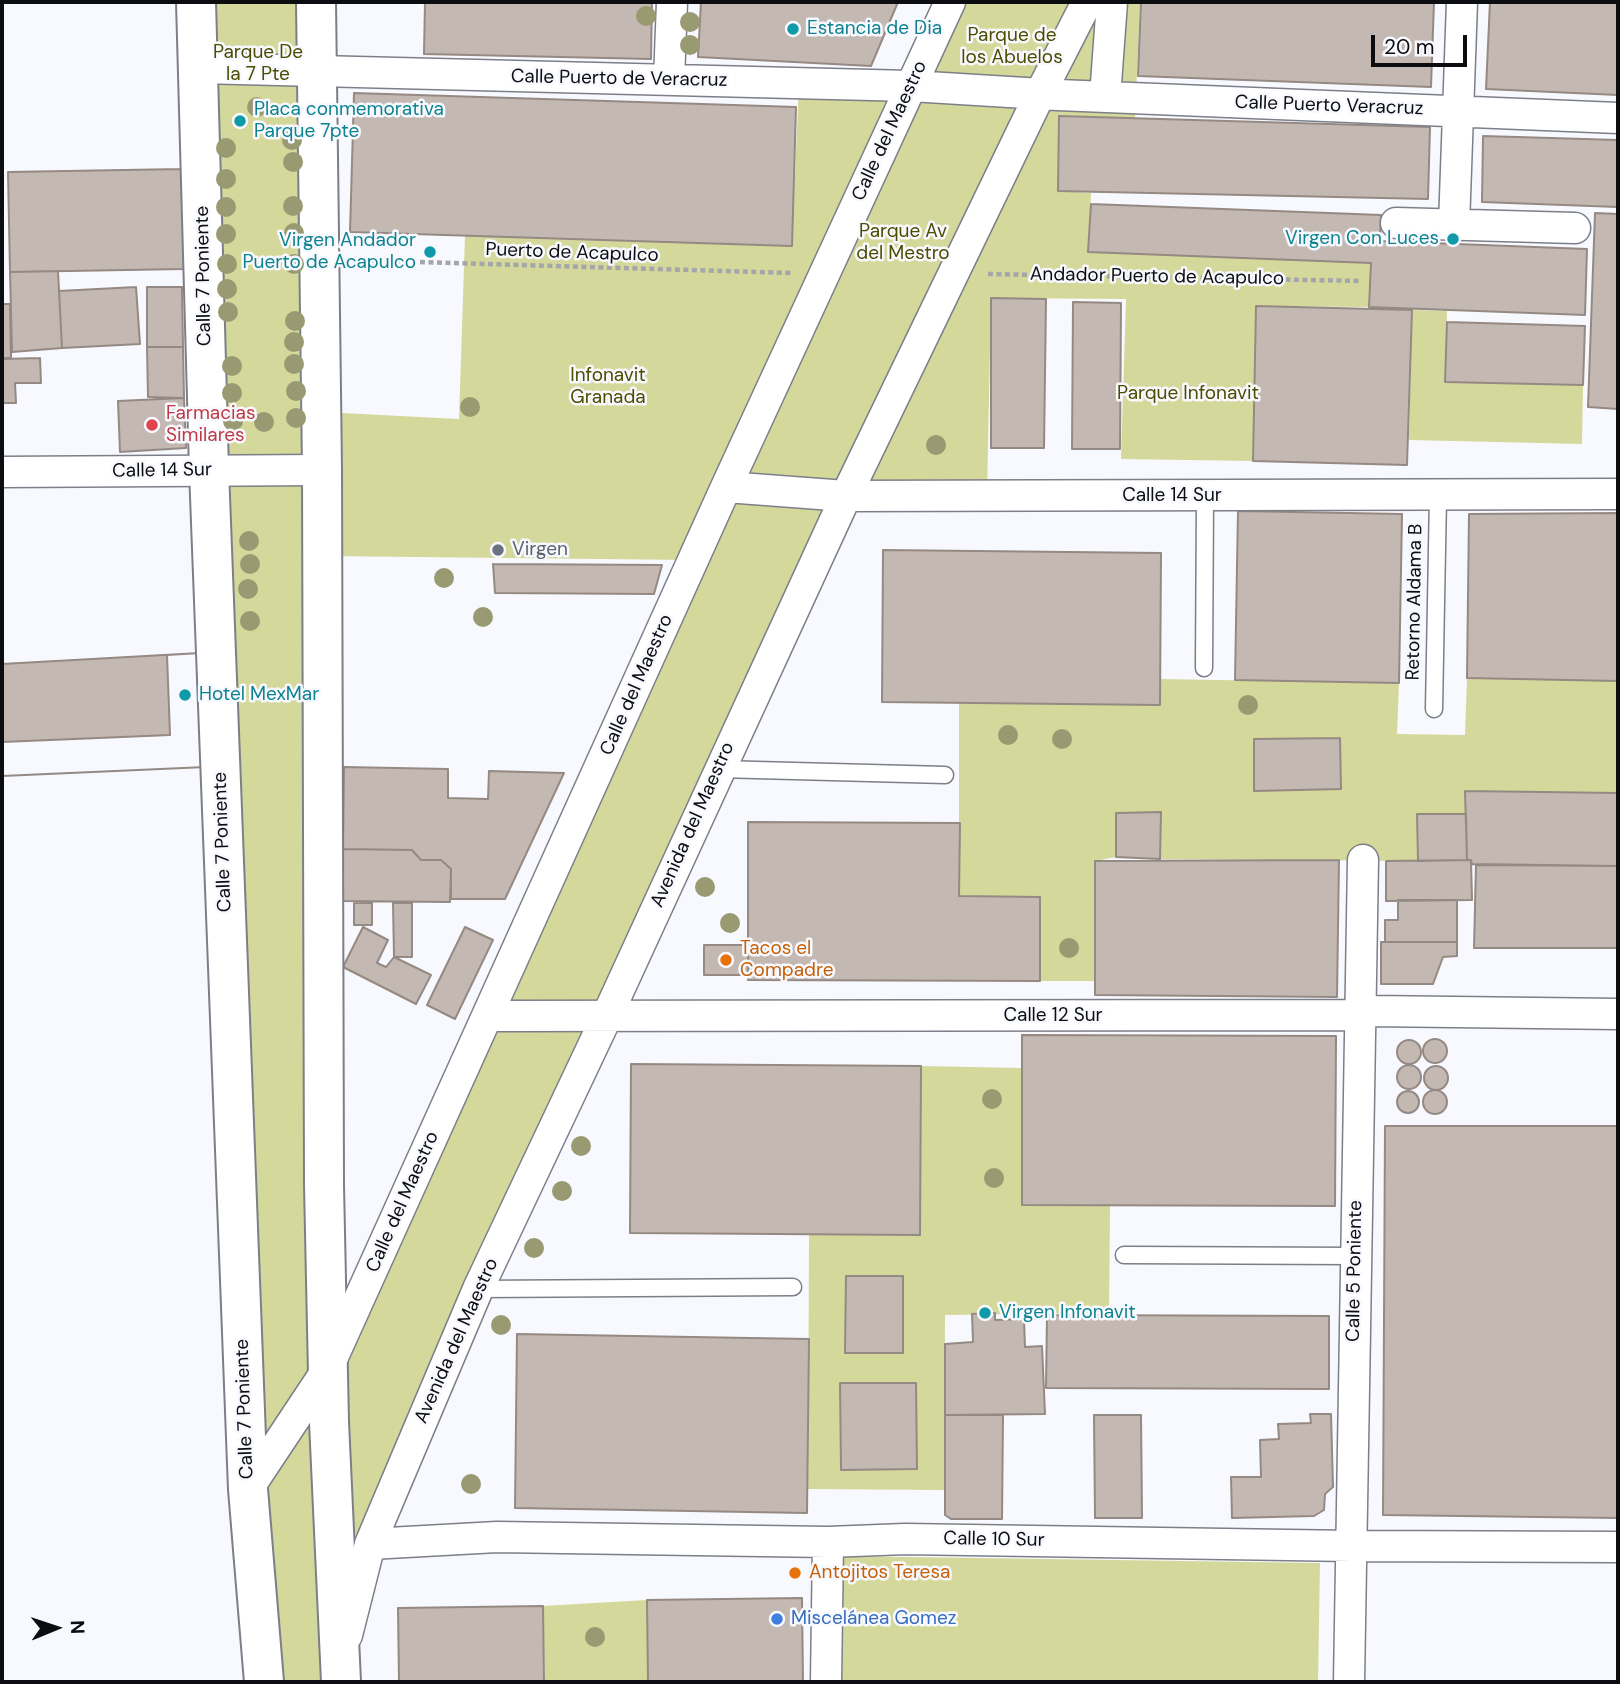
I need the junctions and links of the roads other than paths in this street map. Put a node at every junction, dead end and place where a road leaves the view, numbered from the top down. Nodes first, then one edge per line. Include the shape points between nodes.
1 (196, 2) edge
2 (316, 2) edge
3 (672, 2) edge
4 (950, 2) edge
5 (1087, 2) edge
6 (1112, 2) edge
7 (1462, 2) edge
8 (199, 68) junction
9 (316, 71) junction
10 (669, 80) junction
11 (911, 86) junction
12 (1040, 94) junction
13 (1105, 97) junction
14 (1458, 111) junction
15 (1618, 118) edge
16 (1396, 223) dead end
17 (1454, 225) junction
18 (1575, 228) dead end
19 (209, 470) junction
20 (322, 470) junction
21 (2, 472) edge
22 (726, 487) junction
23 (1618, 494) edge
24 (846, 496) junction
25 (1205, 496) junction
26 (1438, 496) junction
27 (1204, 668) dead end
28 (1434, 709) dead end
29 (718, 769) junction
30 (946, 775) dead end
31 (1363, 860) dead end
32 (1618, 1014) edge
33 (1359, 1015) junction
34 (487, 1016) junction
35 (607, 1016) junction
36 (1124, 1255) dead end
37 (1356, 1256) junction
38 (793, 1287) dead end
39 (478, 1289) junction
40 (327, 1370) junction
41 (248, 1489) junction
42 (828, 1542) junction
43 (370, 1544) junction
44 (1352, 1546) junction
45 (1618, 1547) edge
46 (334, 1676) edge
47 (271, 1679) edge
48 (826, 1682) edge
49 (1349, 1682) edge

1 - 8 main road, Calle 7 Poniente
2 - 9 main road
3 - 10 street
4 - 11 street, Calle del Maestro
5 - 12 street, Avenida del Maestro
6 - 13 street
7 - 14 street
8 - 9 street, Calle Puerto de Veracruz
8 - 19 main road, Calle 7 Poniente
9 - 10 street, Calle Puerto de Veracruz
9 - 20 main road
10 - 11 street, Calle Puerto de Veracruz
11 - 12 street, Calle Puerto de Veracruz
11 - 22 street, Calle del Maestro
12 - 13 street, Calle Puerto Veracruz
12 - 24 street, Avenida del Maestro
13 - 14 street, Calle Puerto Veracruz
14 - 15 street, Calle Puerto Veracruz
14 - 17 street
16 - 17 street
17 - 18 street
19 - 20 street, Calle 14 Sur
19 - 21 street, Calle 14 Sur
19 - 41 main road, Calle 7 Poniente
20 - 40 main road
22 - 24 street, Calle 14 Sur
22 - 34 street, Calle del Maestro
23 - 26 street, Calle 14 Sur
24 - 25 street, Calle 14 Sur
24 - 29 street, Avenida del Maestro
25 - 26 street, Calle 14 Sur
25 - 27 lane
26 - 28 lane, Retorno Aldama B
29 - 30 lane
29 - 35 street, Avenida del Maestro
31 - 33 street, Calle 5 Poniente
32 - 33 street, Calle 12 Sur via 1371,1011
33 - 35 street, Calle 12 Sur
33 - 37 street, Calle 5 Poniente
34 - 35 street, Calle 12 Sur
34 - 40 street, Calle del Maestro
35 - 39 street, Avenida del Maestro
36 - 37 lane
37 - 44 street, Calle 5 Poniente
38 - 39 lane
39 - 43 street, Avenida del Maestro
40 - 41 street, Calle del Maestro
40 - 46 main road
41 - 47 main road, Calle 7 Poniente
42 - 43 street, Calle 10 Sur via 497,1537
42 - 44 street, Calle 10 Sur via 905,1539
42 - 48 street
43 - 46 street, Avenida del Maestro
44 - 45 street, Calle 10 Sur
44 - 49 street, Calle 5 Poniente

